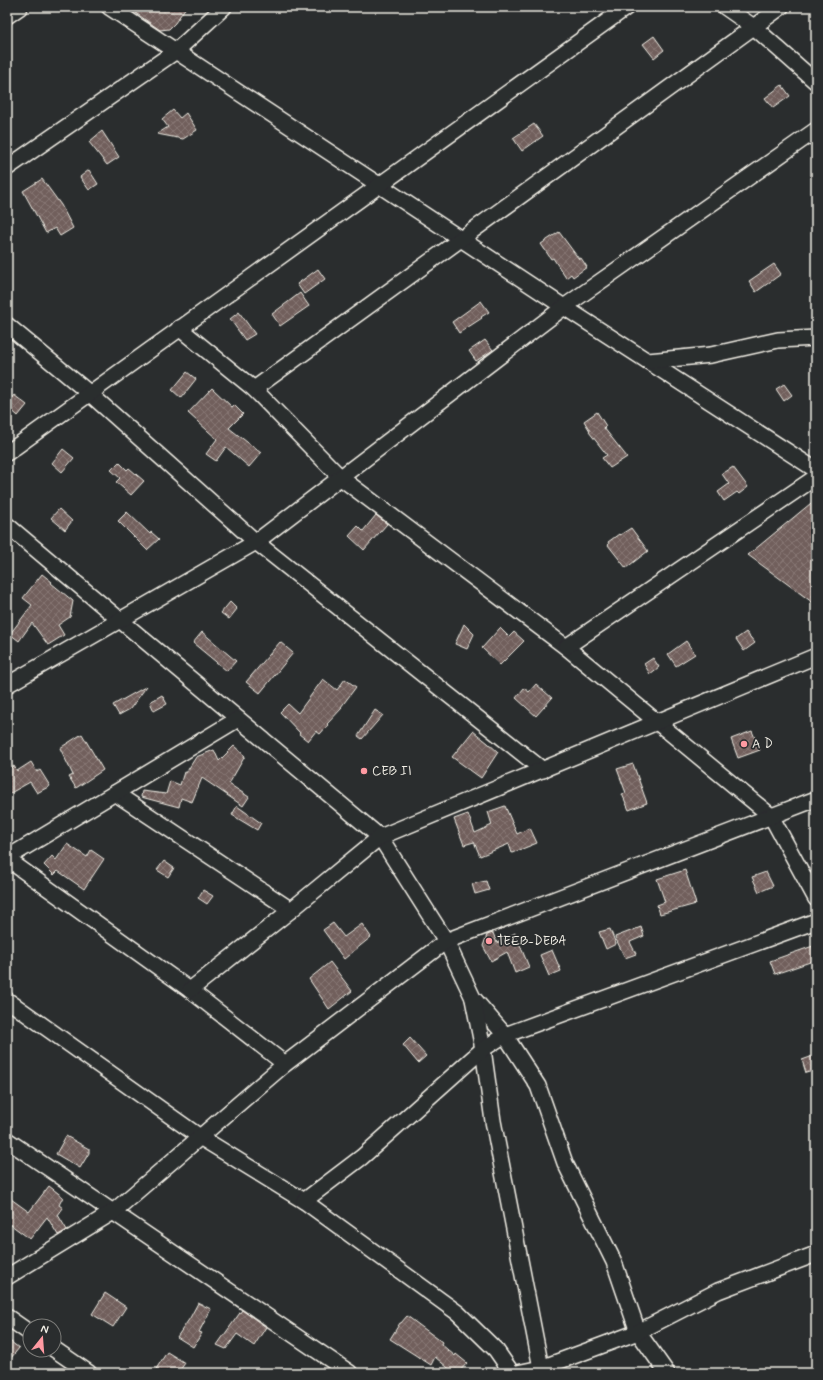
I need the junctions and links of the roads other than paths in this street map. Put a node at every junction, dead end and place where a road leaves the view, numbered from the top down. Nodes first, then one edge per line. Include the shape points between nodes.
1 (20, 7) edge
2 (109, 7) edge
3 (224, 7) edge
4 (627, 7) edge
5 (725, 7) edge
6 (781, 7) edge
7 (7, 16) edge
8 (754, 27) junction
9 (176, 51) junction
10 (816, 82) edge
11 (816, 130) edge
12 (7, 168) edge
13 (379, 184) junction
14 (461, 239) junction
15 (564, 307) junction
16 (7, 325) edge
17 (179, 328) junction
18 (816, 338) edge
19 (648, 361) junction
20 (254, 389) junction
21 (89, 393) junction
22 (7, 453) edge
23 (816, 470) edge
24 (816, 477) edge
25 (341, 478) junction
26 (7, 524) edge
27 (256, 542) junction
28 (120, 620) junction
29 (566, 647) junction
30 (816, 656) edge
31 (7, 685) edge
32 (238, 719) junction
33 (657, 723) junction
34 (543, 770) junction
35 (115, 793) junction
36 (816, 799) edge
37 (772, 816) junction
38 (380, 837) junction
39 (7, 858) edge
40 (816, 899) edge
41 (291, 910) junction
42 (816, 921) edge
43 (446, 941) junction
44 (190, 990) junction
45 (473, 998) junction
46 (7, 1000) edge
47 (506, 1035) junction
48 (483, 1049) junction
49 (285, 1064) junction
50 (200, 1137) junction
51 (7, 1140) edge
52 (304, 1201) junction
53 (113, 1212) junction
54 (816, 1254) edge
55 (7, 1277) edge
56 (7, 1317) edge
57 (22, 1327) edge
58 (638, 1332) junction
59 (62, 1354) edge
60 (542, 1371) edge
61 (89, 1373) edge
62 (350, 1373) edge
63 (512, 1373) edge
64 (517, 1373) edge
65 (667, 1373) edge

1 - 7 street
2 - 9 street
3 - 9 street
4 - 13 street
5 - 8 street
6 - 8 street
8 - 10 street
8 - 14 street
9 - 12 street
9 - 13 street
11 - 15 street
13 - 14 street
13 - 17 street
14 - 15 street
14 - 20 street
15 - 19 street
15 - 25 street
16 - 21 street
17 - 20 street
17 - 21 street
18 - 19 street via 778,340 711,355
19 - 23 street
20 - 25 street
21 - 22 street
21 - 27 street
24 - 29 street
25 - 27 street
25 - 29 street
26 - 28 street
27 - 28 street
27 - 34 street
28 - 31 street
28 - 32 street
29 - 33 street
30 - 33 street
32 - 35 street
32 - 38 street
33 - 34 street
33 - 37 street
34 - 38 street
35 - 39 street
35 - 41 street
36 - 37 street
37 - 40 street
37 - 43 street
38 - 41 street
38 - 43 street
39 - 44 street
41 - 44 street
42 - 47 street
43 - 45 street
43 - 49 street
44 - 49 street
45 - 47 street
45 - 48 street
46 - 50 street
47 - 48 street
47 - 58 street via 538,1086 565,1163 614,1262
48 - 52 street via 362,1157
48 - 60 street via 493,1121
49 - 50 street
50 - 52 street
50 - 53 street
51 - 53 street
52 - 63 street via 458,1312 496,1350
53 - 55 street
53 - 62 street
54 - 58 street via 718,1291
56 - 57 street
58 - 60 street
58 - 65 street
59 - 61 street
60 - 64 street

